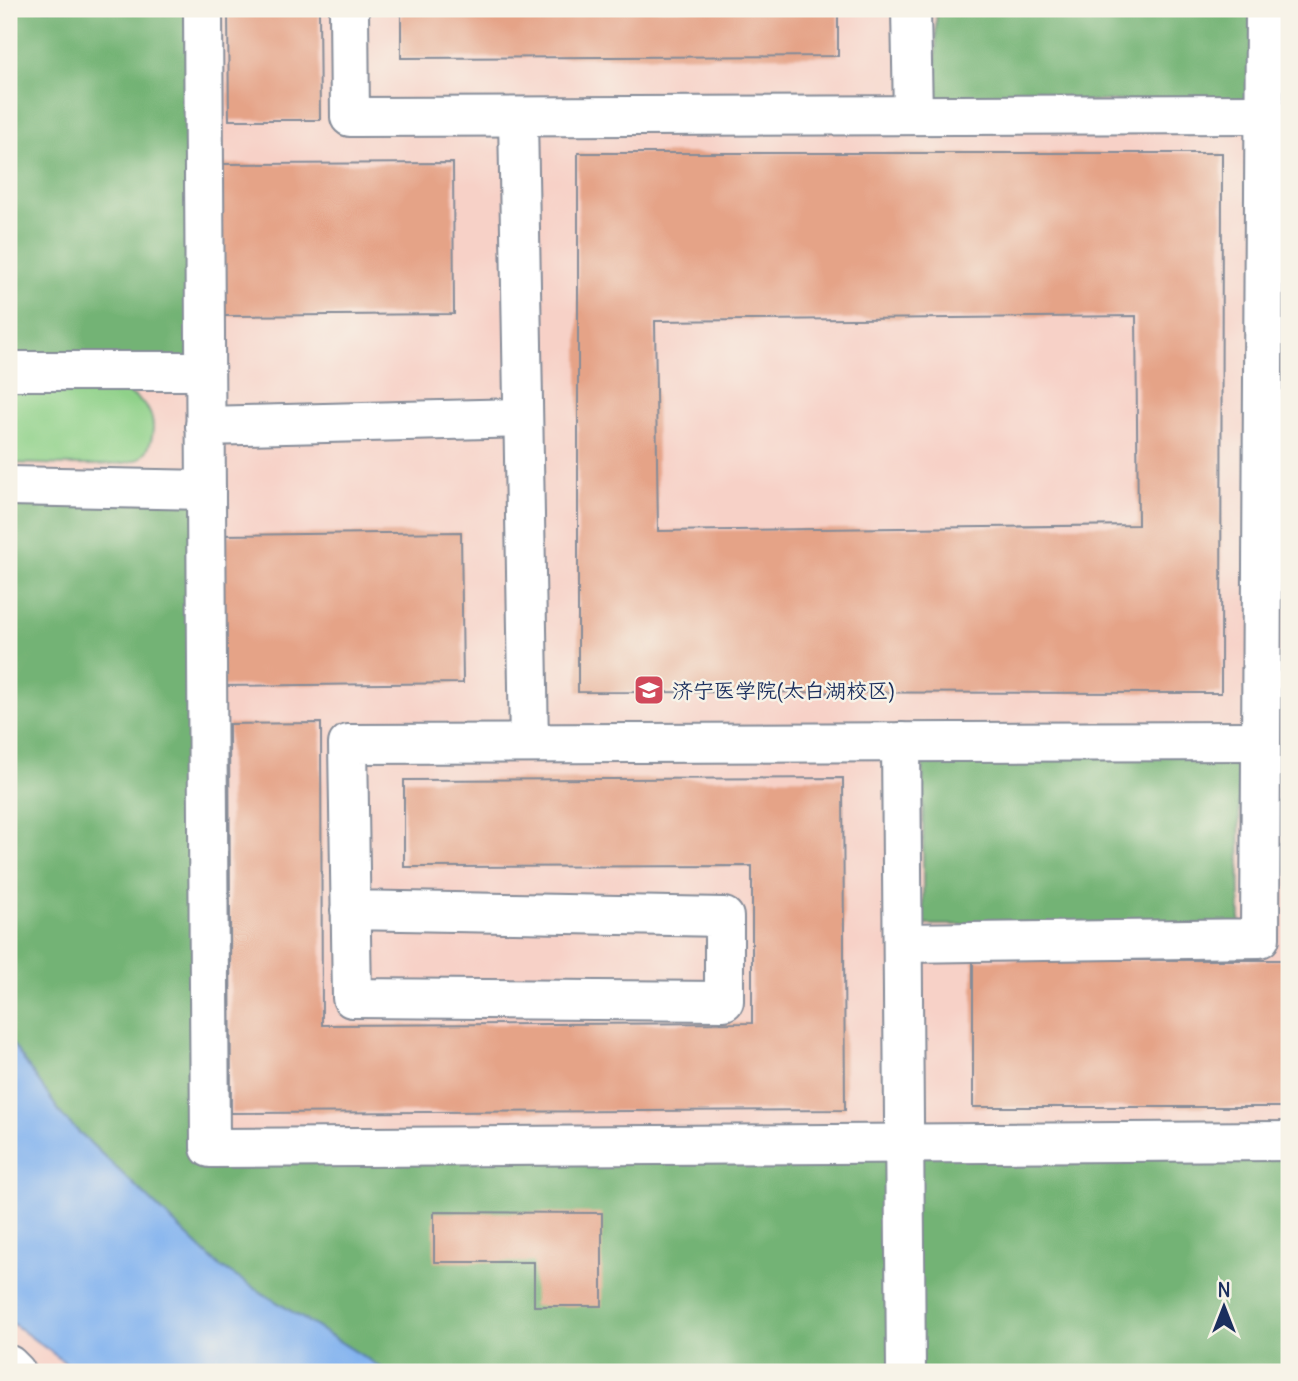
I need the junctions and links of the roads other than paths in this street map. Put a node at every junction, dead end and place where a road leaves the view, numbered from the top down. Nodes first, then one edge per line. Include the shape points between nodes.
1 (203, 9) edge
2 (349, 9) edge
3 (911, 9) edge
4 (1265, 9) edge
5 (1265, 114) junction
6 (913, 115) junction
7 (518, 117) junction
8 (1277, 170) edge
9 (9, 371) edge
10 (205, 371) junction
11 (523, 418) junction
12 (205, 426) junction
13 (9, 486) edge
14 (206, 491) junction
15 (1275, 675) edge
16 (1261, 741) junction
17 (528, 743) junction
18 (901, 743) junction
19 (350, 910) junction
20 (904, 943) junction
21 (1289, 1142) edge
22 (905, 1144) junction
23 (9, 1365) edge
24 (16, 1372) edge
25 (906, 1372) edge

1 - 10 lane
2 - 7 lane via 349,117
3 - 6 lane
4 - 5 lane
5 - 6 lane
5 - 8 lane
6 - 7 lane
7 - 11 lane
8 - 15 lane
9 - 10 lane
10 - 12 lane
11 - 12 lane
11 - 17 lane
12 - 14 lane
13 - 14 lane
14 - 22 lane via 210,1147
15 - 16 lane
16 - 18 lane
16 - 20 lane via 1260,938
17 - 18 lane
17 - 19 lane via 348,744
18 - 20 lane
19 - 19 lane via 352,998 724,1001 724,917
20 - 22 lane
21 - 22 lane
22 - 25 lane
23 - 24 lane

